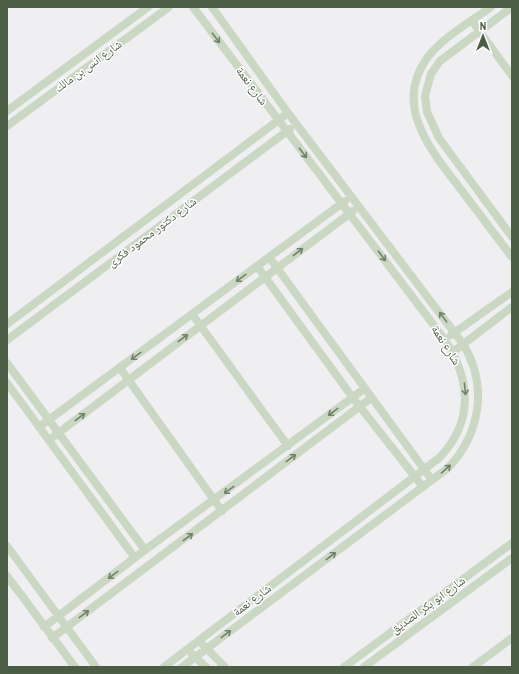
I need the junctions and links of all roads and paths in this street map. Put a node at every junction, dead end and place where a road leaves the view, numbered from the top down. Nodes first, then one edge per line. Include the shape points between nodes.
1 (148, 7) edge
2 (168, 7) edge
3 (193, 7) edge
4 (212, 7) edge
5 (491, 7) edge
6 (512, 7) edge
7 (472, 21) junction
8 (479, 31) junction
9 (512, 76) edge
10 (21, 101) junction
11 (28, 110) junction
12 (7, 111) edge
13 (288, 113) junction
14 (279, 120) junction
15 (296, 124) junction
16 (7, 126) edge
17 (287, 132) junction
18 (351, 197) junction
19 (342, 204) junction
20 (358, 207) junction
21 (349, 214) junction
22 (512, 237) edge
23 (269, 257) junction
24 (512, 257) edge
25 (257, 266) junction
26 (277, 268) junction
27 (73, 273) junction
28 (265, 276) junction
29 (82, 284) junction
30 (512, 292) edge
31 (512, 307) edge
32 (192, 314) junction
33 (7, 324) edge
34 (200, 325) junction
35 (454, 333) junction
36 (7, 340) edge
37 (445, 340) junction
38 (463, 344) junction
39 (452, 352) junction
40 (7, 363) edge
41 (120, 368) junction
42 (128, 380) junction
43 (7, 383) edge
44 (364, 389) junction
45 (353, 398) junction
46 (371, 398) junction
47 (360, 406) junction
48 (49, 420) junction
49 (39, 427) junction
50 (58, 433) junction
51 (48, 440) junction
52 (288, 446) junction
53 (425, 470) junction
54 (415, 477) junction
55 (432, 480) junction
56 (423, 487) junction
57 (214, 500) junction
58 (222, 511) junction
59 (512, 543) edge
60 (7, 546) edge
61 (145, 550) junction
62 (135, 558) junction
63 (512, 558) edge
64 (7, 576) edge
65 (59, 616) junction
66 (44, 627) junction
67 (67, 627) junction
68 (52, 638) junction
69 (512, 638) edge
70 (198, 641) junction
71 (187, 649) junction
72 (206, 649) junction
73 (195, 657) junction
74 (75, 667) edge
75 (96, 667) edge
76 (164, 667) edge
77 (182, 667) edge
78 (206, 667) edge
79 (225, 667) edge
80 (344, 667) edge
81 (364, 667) edge
82 (473, 667) edge

1 - 10 street, شارع انس بن مالك
2 - 11 street, شارع انس بن مالك
3 -> 14 street, شارع نعمة
4 - 13 street, شارع نعمة
5 - 7 street
6 - 8 street
7 - 8 street
7 - 24 street via 438,46 427,59 416,83 415,109 429,146
8 - 9 street
8 - 22 street via 446,55 435,67 426,88 425,103 434,130 444,146
10 - 11 street
10 - 12 street, شارع انس بن مالك
11 - 16 street, شارع انس بن مالك
13 - 14 street, شارع دكتور محمود فكرى
13 - 15 street, شارع نعمة
14 - 17 street, شارع نعمة
14 - 27 street, شارع دكتور محمود فكرى
15 - 17 street, شارع دكتور محمود فكرى
15 - 18 street, شارع نعمة
17 -> 19 street, شارع نعمة
17 - 29 street, شارع دكتور محمود فكرى
18 - 19 street
18 - 20 street, شارع نعمة
19 - 21 street, شارع نعمة
19 - 23 street
20 - 21 street
35 -> 20 street, شارع نعمة
26 -> 21 street
21 -> 37 street, شارع نعمة
23 - 25 street
23 - 26 street
25 - 28 street
25 -> 32 street
26 - 28 street
26 - 44 street
27 - 29 street
27 - 33 street, شارع دكتور محمود فكرى
28 - 34 street
28 - 45 street
29 - 36 street, شارع دكتور محمود فكرى
30 - 35 street
31 - 38 street
32 - 34 street
32 -> 41 street
42 -> 34 street
34 - 52 street
35 - 37 street
35 - 38 street, شارع نعمة
37 - 39 street, شارع نعمة
38 - 39 street
55 -> 38 street, شارع نعمة via 448,468 461,453 477,416 478,383 472,361
39 -> 53 street, شارع نعمة via 465,388 463,417 452,443
40 - 48 street
41 - 42 street
41 - 48 street
50 -> 42 street
42 - 57 street
43 - 49 street
44 - 45 street
44 - 46 street
45 - 47 street
45 -> 52 street
46 - 47 street
46 - 53 street
47 - 54 street
58 -> 47 street
48 - 49 street
48 - 50 street
49 - 51 street
50 - 51 street
50 - 61 street
51 - 62 street
52 -> 57 street
53 - 54 street, شارع نعمة
53 - 55 street
54 - 56 street
54 - 70 street, شارع نعمة
55 - 56 street, شارع نعمة
72 -> 56 street, شارع نعمة
57 - 58 street
57 - 61 street
67 -> 58 street
59 - 80 street, شارع ابو بكر الصديق
60 - 65 street
61 - 62 street
62 -> 65 street
63 - 81 street, شارع ابو بكر الصديق
64 - 66 street
65 - 66 street
65 - 67 street
66 - 68 street
67 - 68 street
67 - 75 street
68 - 74 street
69 - 82 street
70 - 71 street, شارع نعمة
70 - 72 street
71 - 73 street
71 - 76 street, شارع نعمة
72 - 73 street, شارع نعمة
72 - 79 street
73 - 77 street, شارع نعمة
73 - 78 street

